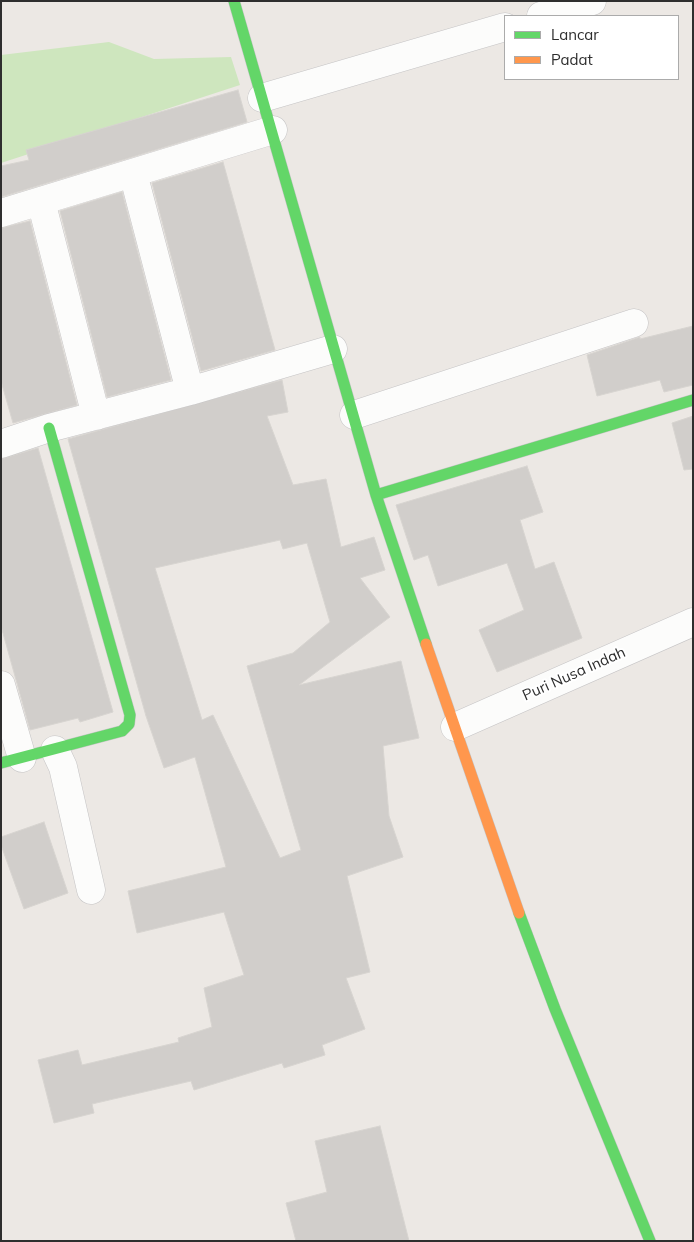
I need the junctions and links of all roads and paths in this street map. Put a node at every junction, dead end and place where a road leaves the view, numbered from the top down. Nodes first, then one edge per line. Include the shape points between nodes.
1 (234, 1) edge
2 (592, 1) edge
3 (543, 15) edge
4 (504, 27) edge
5 (262, 98) junction
6 (273, 130) junction
7 (133, 173) junction
8 (41, 200) junction
9 (1, 213) edge
10 (634, 323) dead end
11 (333, 348) junction
12 (190, 391) junction
13 (693, 400) edge
14 (354, 415) junction
15 (96, 416) junction
16 (49, 428) junction
17 (2, 441) edge
18 (376, 495) junction
19 (693, 622) edge
20 (1, 685) edge
21 (455, 727) junction
22 (55, 750) junction
23 (12, 761) edge
24 (91, 890) dead end
25 (650, 1241) edge

1 - 5 street
2 - 3 street
4 - 5 street
5 - 6 street
6 - 7 street
6 - 11 street
7 - 8 street
7 - 12 street
8 - 9 street
8 - 15 street
10 - 14 street
11 - 12 street
11 - 14 street
12 - 15 street
13 - 18 street
14 - 18 street
15 - 16 street
16 - 17 street
16 - 22 street via 130,716 129,724 122,731
18 - 21 street
19 - 21 street, Puri Nusa Indah
20 - 23 street
21 - 25 street via 555,1009
22 - 23 street
22 - 24 street via 63,767

